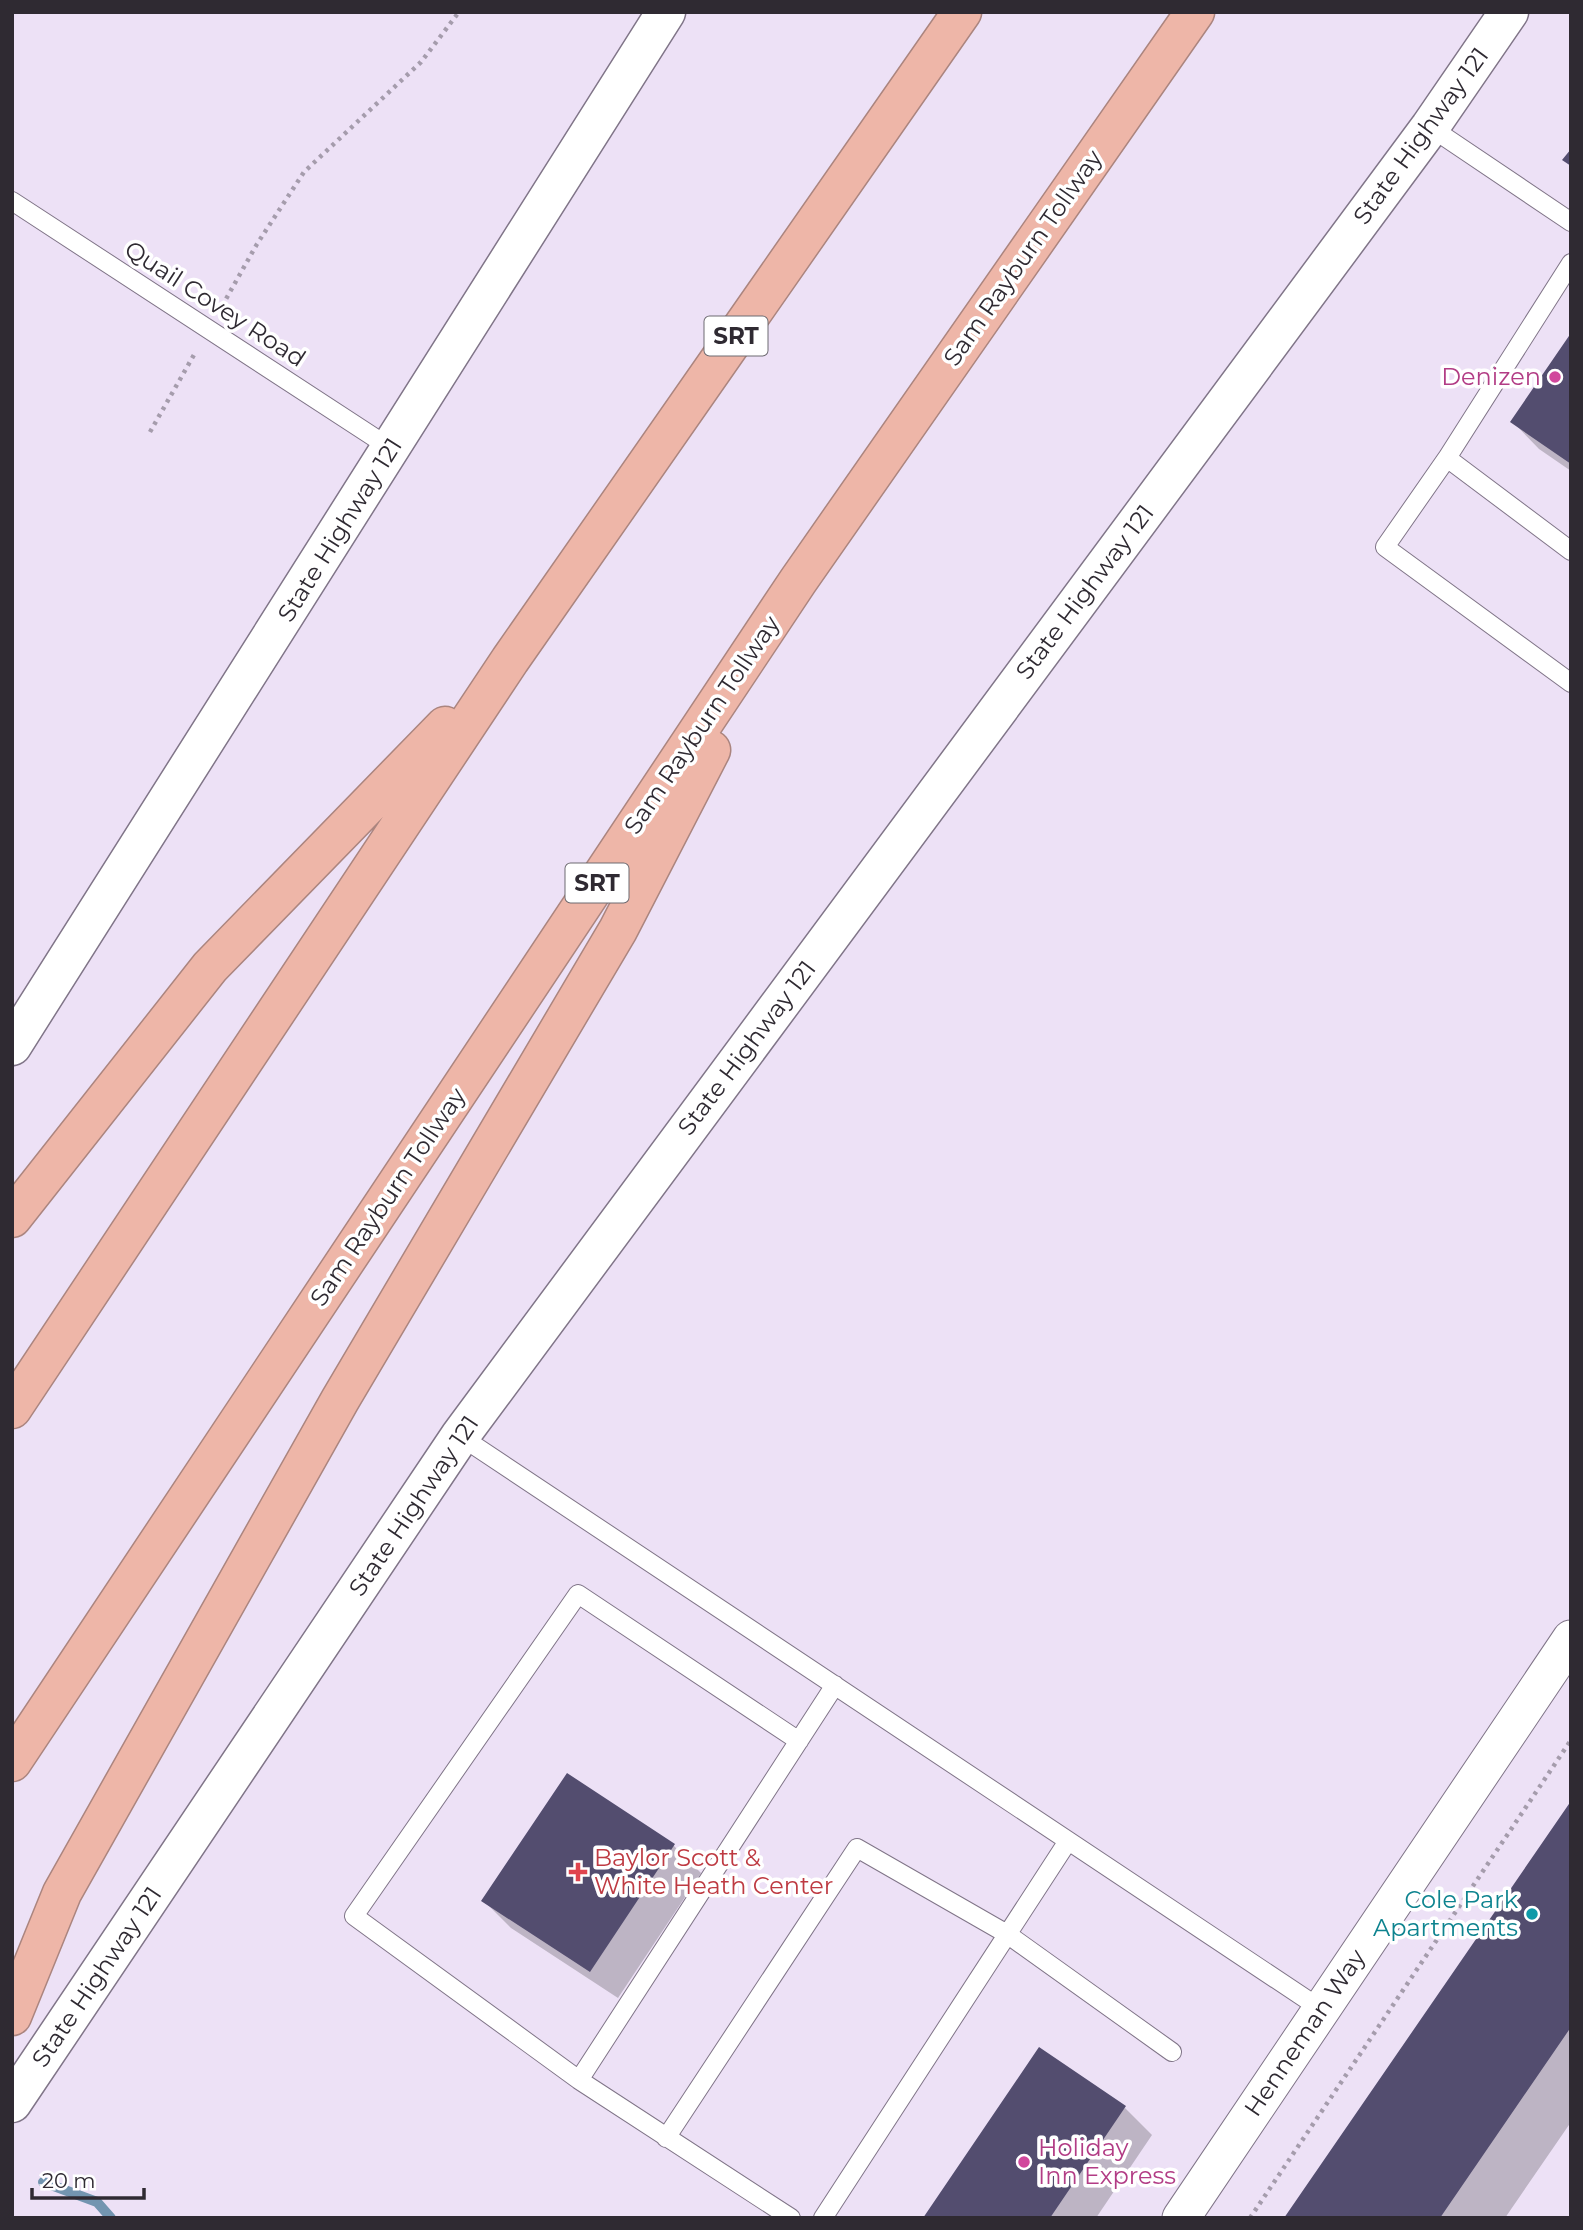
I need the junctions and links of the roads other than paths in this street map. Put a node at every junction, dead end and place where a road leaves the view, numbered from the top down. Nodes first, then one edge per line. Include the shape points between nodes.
1 (666, 12) edge
2 (962, 12) edge
3 (1195, 12) edge
4 (1509, 12) edge
5 (1430, 127) junction
6 (12, 201) edge
7 (1571, 222) edge
8 (1571, 263) edge
9 (392, 449) junction
10 (1447, 458) junction
11 (1571, 551) edge
12 (798, 581) junction
13 (510, 660) junction
14 (1571, 683) edge
15 (12, 1046) edge
16 (12, 1218) edge
17 (12, 1409) edge
18 (460, 1436) junction
19 (1571, 1639) edge
20 (835, 1685) junction
21 (799, 1741) junction
22 (12, 1762) edge
23 (1068, 1841) junction
24 (1007, 1934) junction
25 (1321, 2009) junction
26 (12, 2016) edge
27 (1172, 2052) dead end
28 (579, 2080) junction
29 (12, 2103) edge
30 (666, 2138) junction
31 (791, 2218) edge
32 (823, 2218) edge
33 (1181, 2218) edge

1 - 9 main road, State Highway 121
2 - 13 highway, SRT
3 - 12 highway, Sam Rayburn Tollway / SRT
4 - 5 main road, State Highway 121
5 - 7 lane
5 - 18 main road, State Highway 121
6 - 9 lane, Quail Covey Road
8 - 10 lane
9 - 15 main road, State Highway 121
10 - 11 lane
10 - 14 lane via 1385,547
12 - 22 highway, Sam Rayburn Tollway / SRT
12 - 26 highway via 618,930 340,1400 62,1893
13 - 16 highway via 211,967
13 - 17 highway, SRT
18 - 20 lane
18 - 29 main road, State Highway 121
19 - 25 street, Henneman Way
20 - 21 lane
20 - 23 lane
21 - 28 lane
21 - 28 lane via 578,1594 354,1916
23 - 24 lane
23 - 25 lane
24 - 27 lane
24 - 30 lane via 857,1848
24 - 32 lane
25 - 33 street, Henneman Way
28 - 30 lane
30 - 31 lane

